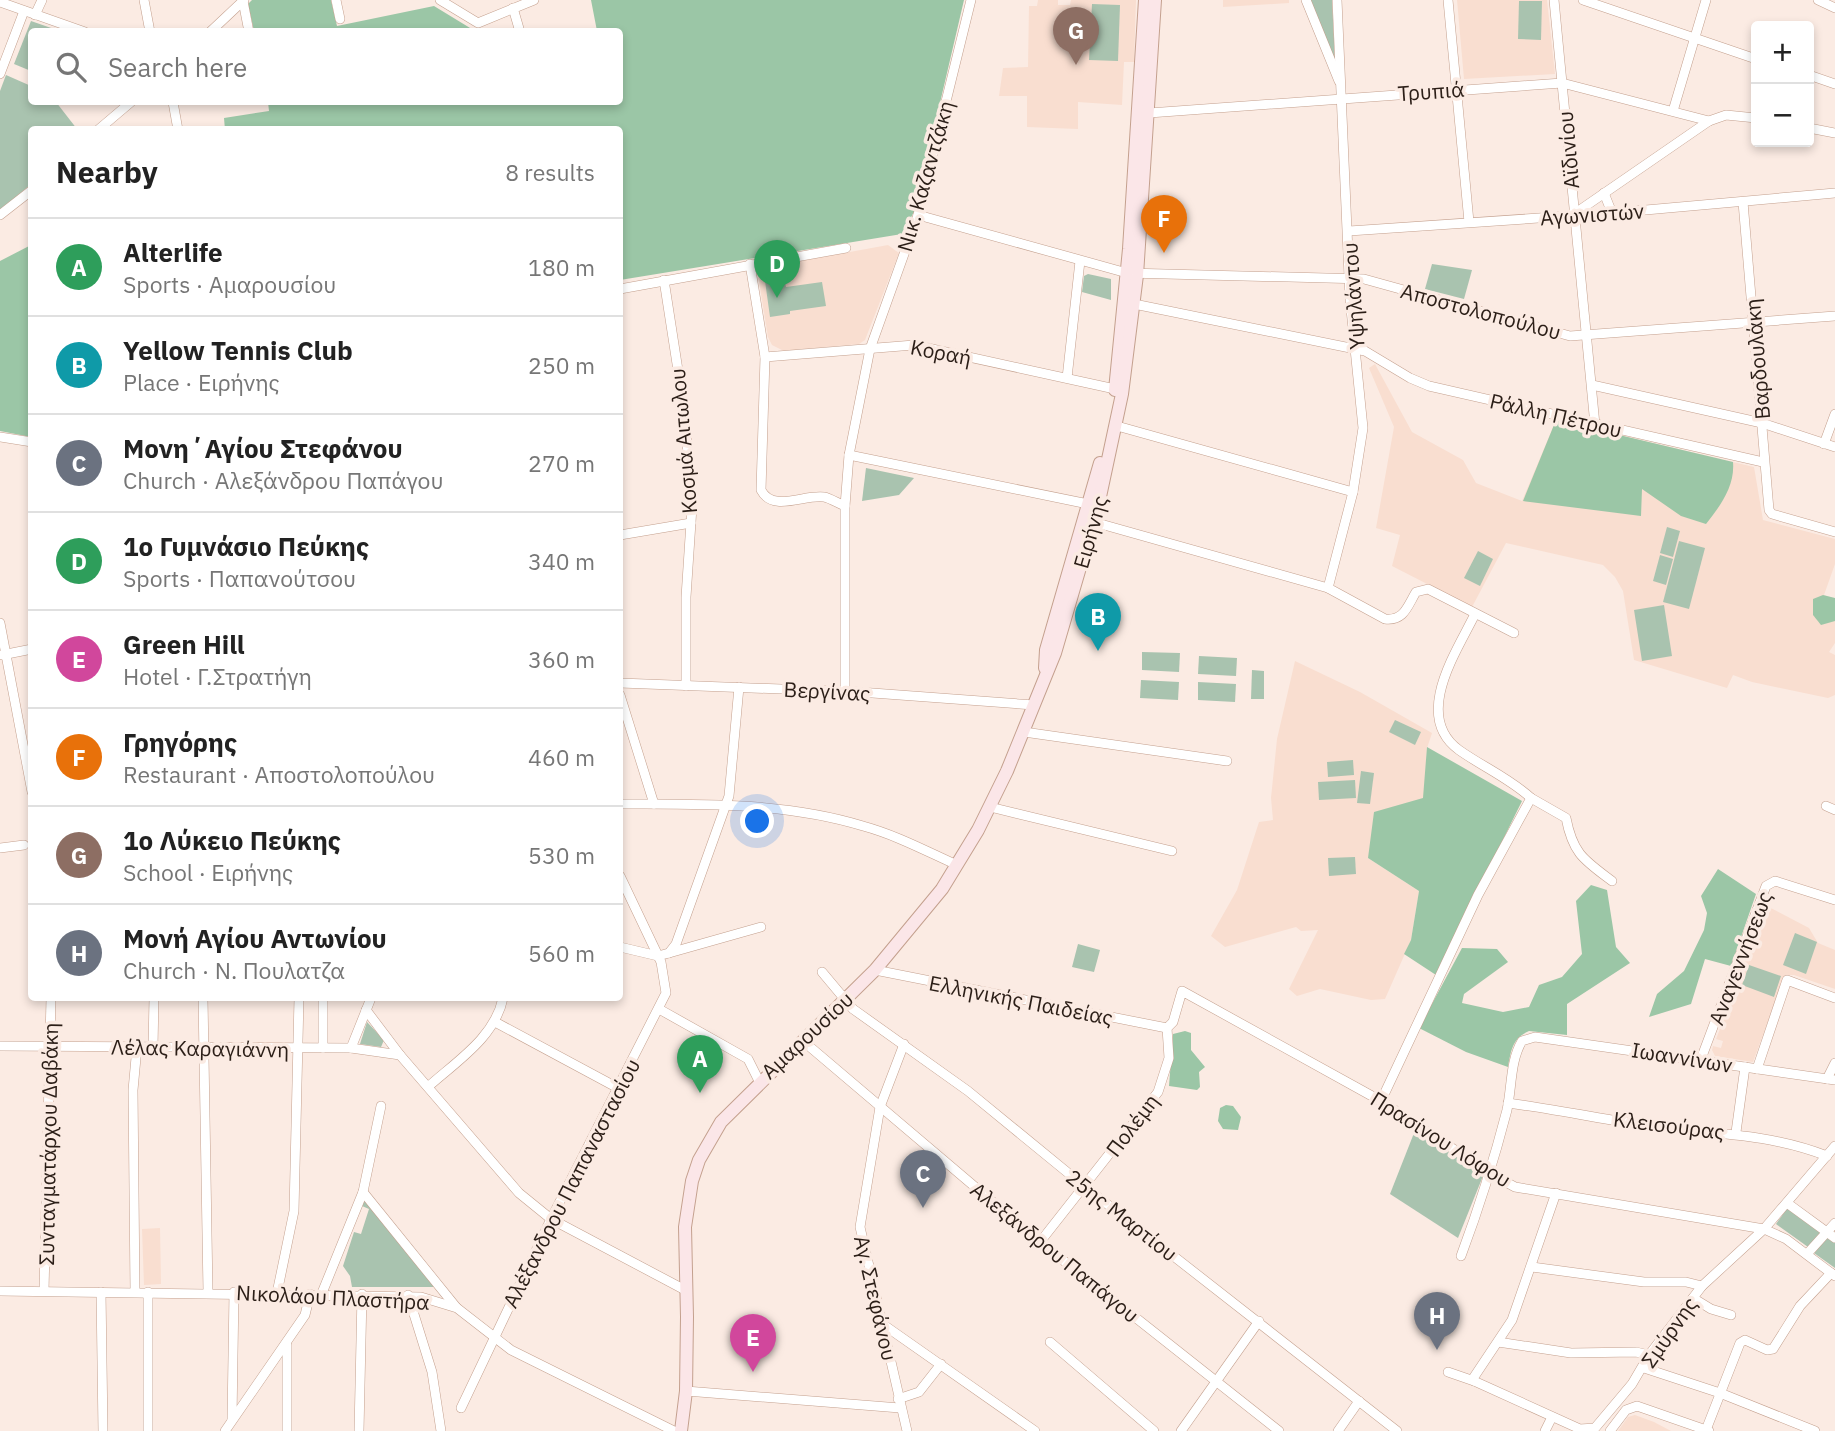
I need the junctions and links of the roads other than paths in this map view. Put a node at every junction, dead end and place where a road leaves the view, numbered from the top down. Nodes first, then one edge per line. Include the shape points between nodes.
1 (42, 0) edge
2 (144, 0) edge
3 (336, 0) edge
4 (441, 0) edge
5 (534, 0) edge
6 (971, 0) edge
7 (1145, 0) edge
8 (1155, 0) edge
9 (1306, 0) edge
10 (1337, 0) edge
11 (1448, 0) edge
12 (1554, 0) edge
13 (1583, 0) edge
14 (1706, 0) edge
15 (1818, 0) edge
16 (243, 1) edge
17 (0, 2) edge
18 (513, 8) junction
19 (1835, 8) edge
20 (24, 11) junction
21 (35, 15) junction
22 (340, 19) dead end
23 (73, 28) edge
24 (149, 28) edge
25 (214, 28) edge
26 (248, 28) edge
27 (519, 28) edge
28 (1694, 39) junction
29 (1751, 57) edge
30 (0, 74) edge
31 (1814, 77) edge
32 (1339, 83) junction
33 (1562, 83) junction
34 (1835, 84) edge
35 (1455, 89) junction
36 (1340, 98) junction
37 (127, 105) edge
38 (174, 105) edge
39 (1673, 111) junction
40 (1149, 113) junction
41 (1751, 118) edge
42 (1709, 121) junction
43 (103, 126) edge
44 (177, 126) edge
45 (1814, 129) edge
46 (1835, 133) edge
47 (28, 193) edge
48 (1604, 193) junction
49 (1835, 193) edge
50 (1743, 202) junction
51 (1574, 214) junction
52 (1612, 214) junction
53 (0, 215) edge
54 (918, 215) junction
55 (1469, 222) junction
56 (1349, 231) junction
57 (846, 248) dead end
58 (1080, 261) junction
59 (750, 264) junction
60 (1132, 274) junction
61 (1349, 278) junction
62 (664, 280) junction
63 (623, 288) edge
64 (1134, 304) junction
65 (1835, 316) edge
66 (1754, 322) junction
67 (1587, 337) junction
68 (870, 349) junction
69 (1356, 349) junction
70 (765, 357) junction
71 (1067, 377) junction
72 (1592, 384) junction
73 (1115, 388) junction
74 (1835, 414) edge
75 (1762, 423) junction
76 (1595, 425) junction
77 (1117, 426) junction
78 (0, 437) edge
79 (28, 441) edge
80 (1824, 443) junction
81 (1835, 447) edge
82 (849, 455) junction
83 (1763, 462) junction
84 (1353, 492) junction
85 (1093, 505) junction
86 (845, 506) junction
87 (1089, 521) junction
88 (691, 523) junction
89 (1835, 532) edge
90 (623, 534) edge
91 (1328, 588) junction
92 (1475, 614) junction
93 (0, 623) edge
94 (1514, 633) dead end
95 (28, 650) edge
96 (3, 655) edge
97 (1045, 673) joint
98 (623, 683) edge
99 (686, 686) junction
100 (738, 687) junction
101 (845, 691) junction
102 (623, 705) edge
103 (1034, 705) junction
104 (1024, 732) junction
105 (1227, 761) dead end
106 (28, 773) edge
107 (1531, 798) junction
108 (623, 804) edge
109 (654, 804) junction
110 (726, 807) junction
111 (990, 807) junction
112 (24, 845) dead end
113 (0, 848) edge
114 (1172, 850) dead end
115 (957, 865) junction
116 (1612, 881) dead end
117 (623, 882) edge
118 (1835, 900) edge
119 (761, 927) dead end
120 (623, 948) edge
121 (670, 953) junction
122 (658, 956) junction
123 (875, 970) junction
124 (822, 971) dead end
125 (1182, 991) joint
126 (1835, 998) edge
127 (51, 1001) edge
128 (154, 1001) edge
129 (203, 1001) edge
130 (299, 1001) edge
131 (323, 1001) edge
132 (370, 1001) edge
133 (502, 1001) edge
134 (844, 1002) junction
135 (660, 1009) junction
136 (366, 1010) junction
137 (495, 1022) junction
138 (1167, 1028) junction
139 (803, 1041) junction
140 (904, 1044) junction
141 (0, 1046) edge
142 (50, 1046) junction
143 (138, 1047) junction
144 (153, 1047) junction
145 (204, 1048) junction
146 (323, 1048) junction
147 (351, 1048) junction
148 (298, 1049) junction
149 (400, 1055) junction
150 (1700, 1059) junction
151 (1835, 1063) edge
152 (1745, 1067) junction
153 (1757, 1069) junction
154 (1831, 1079) edge
155 (759, 1081) junction
156 (429, 1086) junction
157 (618, 1088) junction
158 (1381, 1101) junction
159 (1508, 1103) junction
160 (382, 1106) dead end
161 (880, 1107) junction
162 (1736, 1132) junction
163 (1835, 1146) edge
164 (1827, 1156) junction
165 (1491, 1174) junction
166 (1084, 1186) junction
167 (363, 1192) junction
168 (1556, 1193) junction
169 (1787, 1203) junction
170 (551, 1219) junction
171 (1835, 1223) edge
172 (1765, 1228) junction
173 (1831, 1235) edge
174 (1040, 1242) junction
175 (1807, 1254) junction
176 (1461, 1256) dead end
177 (1532, 1267) junction
178 (1833, 1275) edge
179 (686, 1276) junction
180 (664, 1279) junction
181 (1702, 1286) junction
182 (0, 1291) edge
183 (44, 1291) junction
184 (687, 1291) junction
185 (101, 1292) junction
186 (135, 1292) junction
187 (148, 1292) junction
188 (208, 1292) junction
189 (234, 1292) junction
190 (276, 1293) junction
191 (310, 1293) junction
192 (322, 1293) junction
193 (362, 1294) junction
194 (408, 1295) junction
195 (1693, 1298) junction
196 (457, 1308) junction
197 (1731, 1315) dead end
198 (1259, 1321) junction
199 (881, 1323) junction
200 (492, 1339) junction
201 (1050, 1342) dead end
202 (1498, 1342) junction
203 (287, 1343) junction
204 (1650, 1355) junction
205 (941, 1364) junction
206 (1644, 1368) junction
207 (1448, 1372) dead end
208 (1217, 1382) junction
209 (1476, 1383) junction
210 (685, 1391) junction
211 (1720, 1393) junction
212 (1359, 1401) junction
213 (899, 1404) junction
214 (461, 1408) dead end
215 (1552, 1417) junction
216 (232, 1421) junction
217 (1598, 1430) edge
218 (1707, 1430) edge
219 (103, 1431) edge
220 (148, 1431) edge
221 (225, 1431) edge
222 (287, 1431) edge
223 (359, 1431) edge
224 (441, 1431) edge
225 (674, 1431) edge
226 (681, 1431) edge
227 (907, 1431) edge
228 (1035, 1431) edge
229 (1154, 1431) edge
230 (1181, 1431) edge
231 (1279, 1431) edge
232 (1338, 1431) edge
233 (1397, 1431) edge
234 (1545, 1431) edge
235 (1610, 1431) edge
236 (1815, 1431) edge

1 - 21 street
2 - 24 street
3 - 22 street
4 - 18 street via 469,20 485,21
5 - 18 street
6 - 54 street, Νικ. Καζαντζάκη
7 - 60 main road, Ειρήνης
8 - 40 main road, Ειρήνης
9 - 32 street
10 - 32 street, Υψηλάντου
11 - 35 street
12 - 33 street, Αϊδινίου
13 - 28 street
14 - 28 street
15 - 19 street
16 - 25 street
16 - 26 street
17 - 20 street
18 - 27 street
20 - 21 street
20 - 30 street
21 - 23 street
28 - 29 street
28 - 39 street
31 - 34 street
32 - 36 street, Υψηλάντου
33 - 35 street, Τρυπιά
33 - 39 street, Τρυπιά
33 - 51 street, Αϊδινίου
35 - 36 street, Τρυπιά
35 - 55 street
36 - 40 street, Τρυπιά
36 - 56 street, Υψηλάντου
37 - 43 street
38 - 44 street
39 - 42 street, Τρυπιά
40 - 60 main road, Ειρήνης
41 - 42 street via 1726,115
42 - 48 street
45 - 46 street
47 - 53 street
48 - 51 street
48 - 52 street
49 - 50 street, Αγωνιστών
50 - 52 street, Αγωνιστών
50 - 66 street, Βαρδουλάκη
51 - 52 street, Αγωνιστών
51 - 55 street, Αγωνιστών
51 - 67 street, Αϊδινίου
54 - 58 street, Αποστολοπούλου
54 - 68 street, Νικ. Καζαντζάκη
55 - 56 street, Αγωνιστών
56 - 61 street, Υψηλάντου
57 - 59 street
58 - 60 street, Αποστολοπούλου
58 - 71 street
59 - 62 street
59 - 70 street
60 - 61 street, Αποστολοπούλου
60 - 64 main road, Ειρήνης
60 - 73 main road, Ειρήνης
61 - 67 street, Αποστολοπούλου
61 - 69 street, Υψηλάντου
62 - 63 street
62 - 88 street, Κοσμά Αιτωλου via 684,409
64 - 69 street, Ράλλη Πέτρου
64 - 77 main road, Ειρήνης
65 - 66 street, Αποστολοπούλου
66 - 67 street, Αποστολοπούλου
66 - 75 street, Βαρδουλάκη
67 - 72 street, Αϊδινίου
68 - 70 street, Κοραή
68 - 71 street, Κοραή via 914,345
68 - 82 street, Νικ. Καζαντζάκη
69 - 76 street, Ράλλη Πέτρου via 1373,354 1418,382
69 - 84 street, Υψηλάντου via 1363,428
70 - 86 street via 761,490 765,498 824,497
71 - 73 street, Κοραή
72 - 75 street
72 - 76 street, Αϊδινίου
73 - 85 main road, Ειρήνης
74 - 80 street
75 - 80 street
75 - 83 street, Βαρδουλάκη
76 - 83 street, Ράλλη Πέτρου
77 - 84 street
77 - 85 main road, Ειρήνης
78 - 79 street
80 - 81 street
82 - 85 street
82 - 86 street, Νικ. Καζαντζάκη
83 - 89 street, Βαρδουλάκη via 1772,514
84 - 91 street, Υψηλάντου
85 - 87 main road, Ειρήνης
86 - 101 street
87 - 91 street
87 - 97 main road, Ειρήνης via 1055,653
88 - 90 street
88 - 99 street, Κοσμά Αιτωλου
91 - 92 street via 1385,619 1403,616 1416,592 1428,589
92 - 94 street
92 - 107 street via 1440,687 1441,721 1458,749
93 - 96 street
95 - 96 street
96 - 106 street
97 - 103 main road, Αμαρουσίου
98 - 99 street, Βεργίνας
99 - 100 street, Βεργίνας
100 - 101 street, Βεργίνας
100 - 110 street
101 - 103 street, Βεργίνας
102 - 109 street
103 - 104 main road, Αμαρουσίου
104 - 105 street
104 - 111 main road, Αμαρουσίου
107 - 116 street via 1566,818 1581,858
107 - 158 street via 1478,895
108 - 109 street
109 - 110 street
110 - 115 street via 791,810 861,825
110 - 121 street
111 - 114 street
111 - 115 main road, Αμαρουσίου
112 - 113 street
115 - 123 main road, Αμαρουσίου via 911,930
117 - 122 street, Αλέξανδρου Παπαναστασίου
118 - 150 street, Αναγεννήσεως via 1775,881 1766,886
119 - 121 street
120 - 122 street
121 - 122 street
122 - 135 street, Αλέξανδρου Παπαναστασίου via 665,970 666,993
123 - 134 main road, Αμαρουσίου
123 - 138 street, Ελληνικής Παιδείας
124 - 134 street, 25ης Μαρτίου
125 - 138 street, Πολέμη
125 - 158 street, Πρασίνου Λόφου
126 - 153 street via 1787,980
127 - 142 street, Συνταγματάρχου Δαβάκη
128 - 144 street
129 - 145 street
130 - 148 street
131 - 146 street
132 - 136 street
133 - 137 street
134 - 139 main road, Αμαρουσίου
134 - 140 street, 25ης Μαρτίου
135 - 155 street via 748,1059
135 - 157 street, Αλέξανδρου Παπαναστασίου
136 - 147 street
136 - 149 street
137 - 156 street
137 - 157 street
138 - 166 street, Πολέμη via 1169,1058 1158,1092
139 - 155 main road, Αμαρουσίου
139 - 161 street, Αλεξάνδρου Παπάγου
140 - 161 street, Αγ. Στεφάνου
140 - 166 street, 25ης Μαρτίου
141 - 142 street, Λέλας Καραγιάννη
142 - 143 street, Λέλας Καραγιάννη
142 - 183 street, Συνταγματάρχου Δαβάκη
143 - 144 street, Λέλας Καραγιάννη
143 - 186 street via 133,1090
144 - 145 street, Λέλας Καραγιάννη
145 - 148 street, Λέλας Καραγιάννη
145 - 188 street
146 - 147 street, Λέλας Καραγιάννη
146 - 148 street, Λέλας Καραγιάννη
147 - 149 street, Λέλας Καραγιάννη
148 - 190 street via 294,1211
149 - 156 street
150 - 152 street, Ιωαννίνων
150 - 159 street, Ιωαννίνων via 1528,1038 1516,1051
151 - 154 street
152 - 153 street, Ιωαννίνων
152 - 162 street
153 - 154 street, Ιωαννίνων
155 - 179 main road, Αμαρουσίου via 721,1122 699,1160 685,1227
156 - 170 street via 519,1193
157 - 170 street, Αλέξανδρου Παπαναστασίου
158 - 165 street, Πρασίνου Λόφου
159 - 162 street, Κλεισούρας via 1643,1125
159 - 165 street
160 - 167 street
161 - 174 street, Αλεξάνδρου Παπάγου
161 - 199 street, Αγ. Στεφάνου via 860,1227
162 - 164 street, Κλεισούρας
163 - 164 street, Σμύρνης
164 - 169 street, Σμύρνης
165 - 168 street, Πρασίνου Λόφου via 1515,1187
165 - 176 street
166 - 174 street, Πολέμη
166 - 198 street, 25ης Μαρτίου
167 - 192 street
167 - 196 street
168 - 172 street, Πρασίνου Λόφου
168 - 177 street
169 - 172 street, Σμύρνης
169 - 173 street
170 - 180 street
170 - 200 street, Αλέξανδρου Παπαναστασίου
171 - 173 street
172 - 175 street, Πρασίνου Λόφου
172 - 181 street, Σμύρνης
173 - 175 street
174 - 208 street, Αλεξάνδρου Παπάγου
175 - 178 street, Πρασίνου Λόφου
177 - 181 street
177 - 202 street via 1512,1321
178 - 211 street via 1800,1306 1773,1349 1742,1341
179 - 180 street
179 - 184 main road, Αμαρουσίου
180 - 184 street
181 - 195 street, Σμύρνης
182 - 183 street, Νικολάου Πλαστήρα
183 - 185 street, Νικολάου Πλαστήρα
184 - 210 main road, Αμαρουσίου
185 - 186 street, Νικολάου Πλαστήρα
185 - 219 street
186 - 187 street, Νικολάου Πλαστήρα
187 - 188 street, Νικολάου Πλαστήρα
187 - 220 street
188 - 189 street, Νικολάου Πλαστήρα
189 - 190 street, Νικολάου Πλαστήρα
189 - 216 street
190 - 191 street, Νικολάου Πλαστήρα
191 - 192 street, Νικολάου Πλαστήρα
191 - 203 street via 305,1315
192 - 193 street, Νικολάου Πλαστήρα
193 - 194 street, Νικολάου Πλαστήρα
193 - 223 street
194 - 196 street, Νικολάου Πλαστήρα
194 - 224 street via 432,1373
195 - 197 street
195 - 204 street, Σμύρνης
196 - 200 street, Νικολάου Πλαστήρα
198 - 208 street
198 - 212 street, 25ης Μαρτίου
199 - 205 street
199 - 213 street, Αγ. Στεφάνου
200 - 214 street, Αλέξανδρου Παπαναστασίου
200 - 225 street, Νικολάου Πλαστήρα
201 - 229 street
202 - 204 street via 1571,1353
202 - 209 street via 1474,1377
203 - 216 street
203 - 222 street
204 - 206 street, Σμύρνης
205 - 213 street via 919,1392
205 - 228 street
206 - 211 street
206 - 217 street, Σμύρνης
207 - 209 street, Σμύρνης
208 - 230 street
208 - 231 street, Αλεξάνδρου Παπάγου
209 - 215 street, Σμύρνης
210 - 213 street
210 - 226 main road, Αμαρουσίου
211 - 218 street
211 - 236 street
212 - 232 street
212 - 233 street, 25ης Μαρτίου
213 - 227 street, Αγ. Στεφάνου
215 - 217 street, Σμύρνης via 1580,1429
215 - 234 street
216 - 221 street
218 - 235 street via 1631,1407

